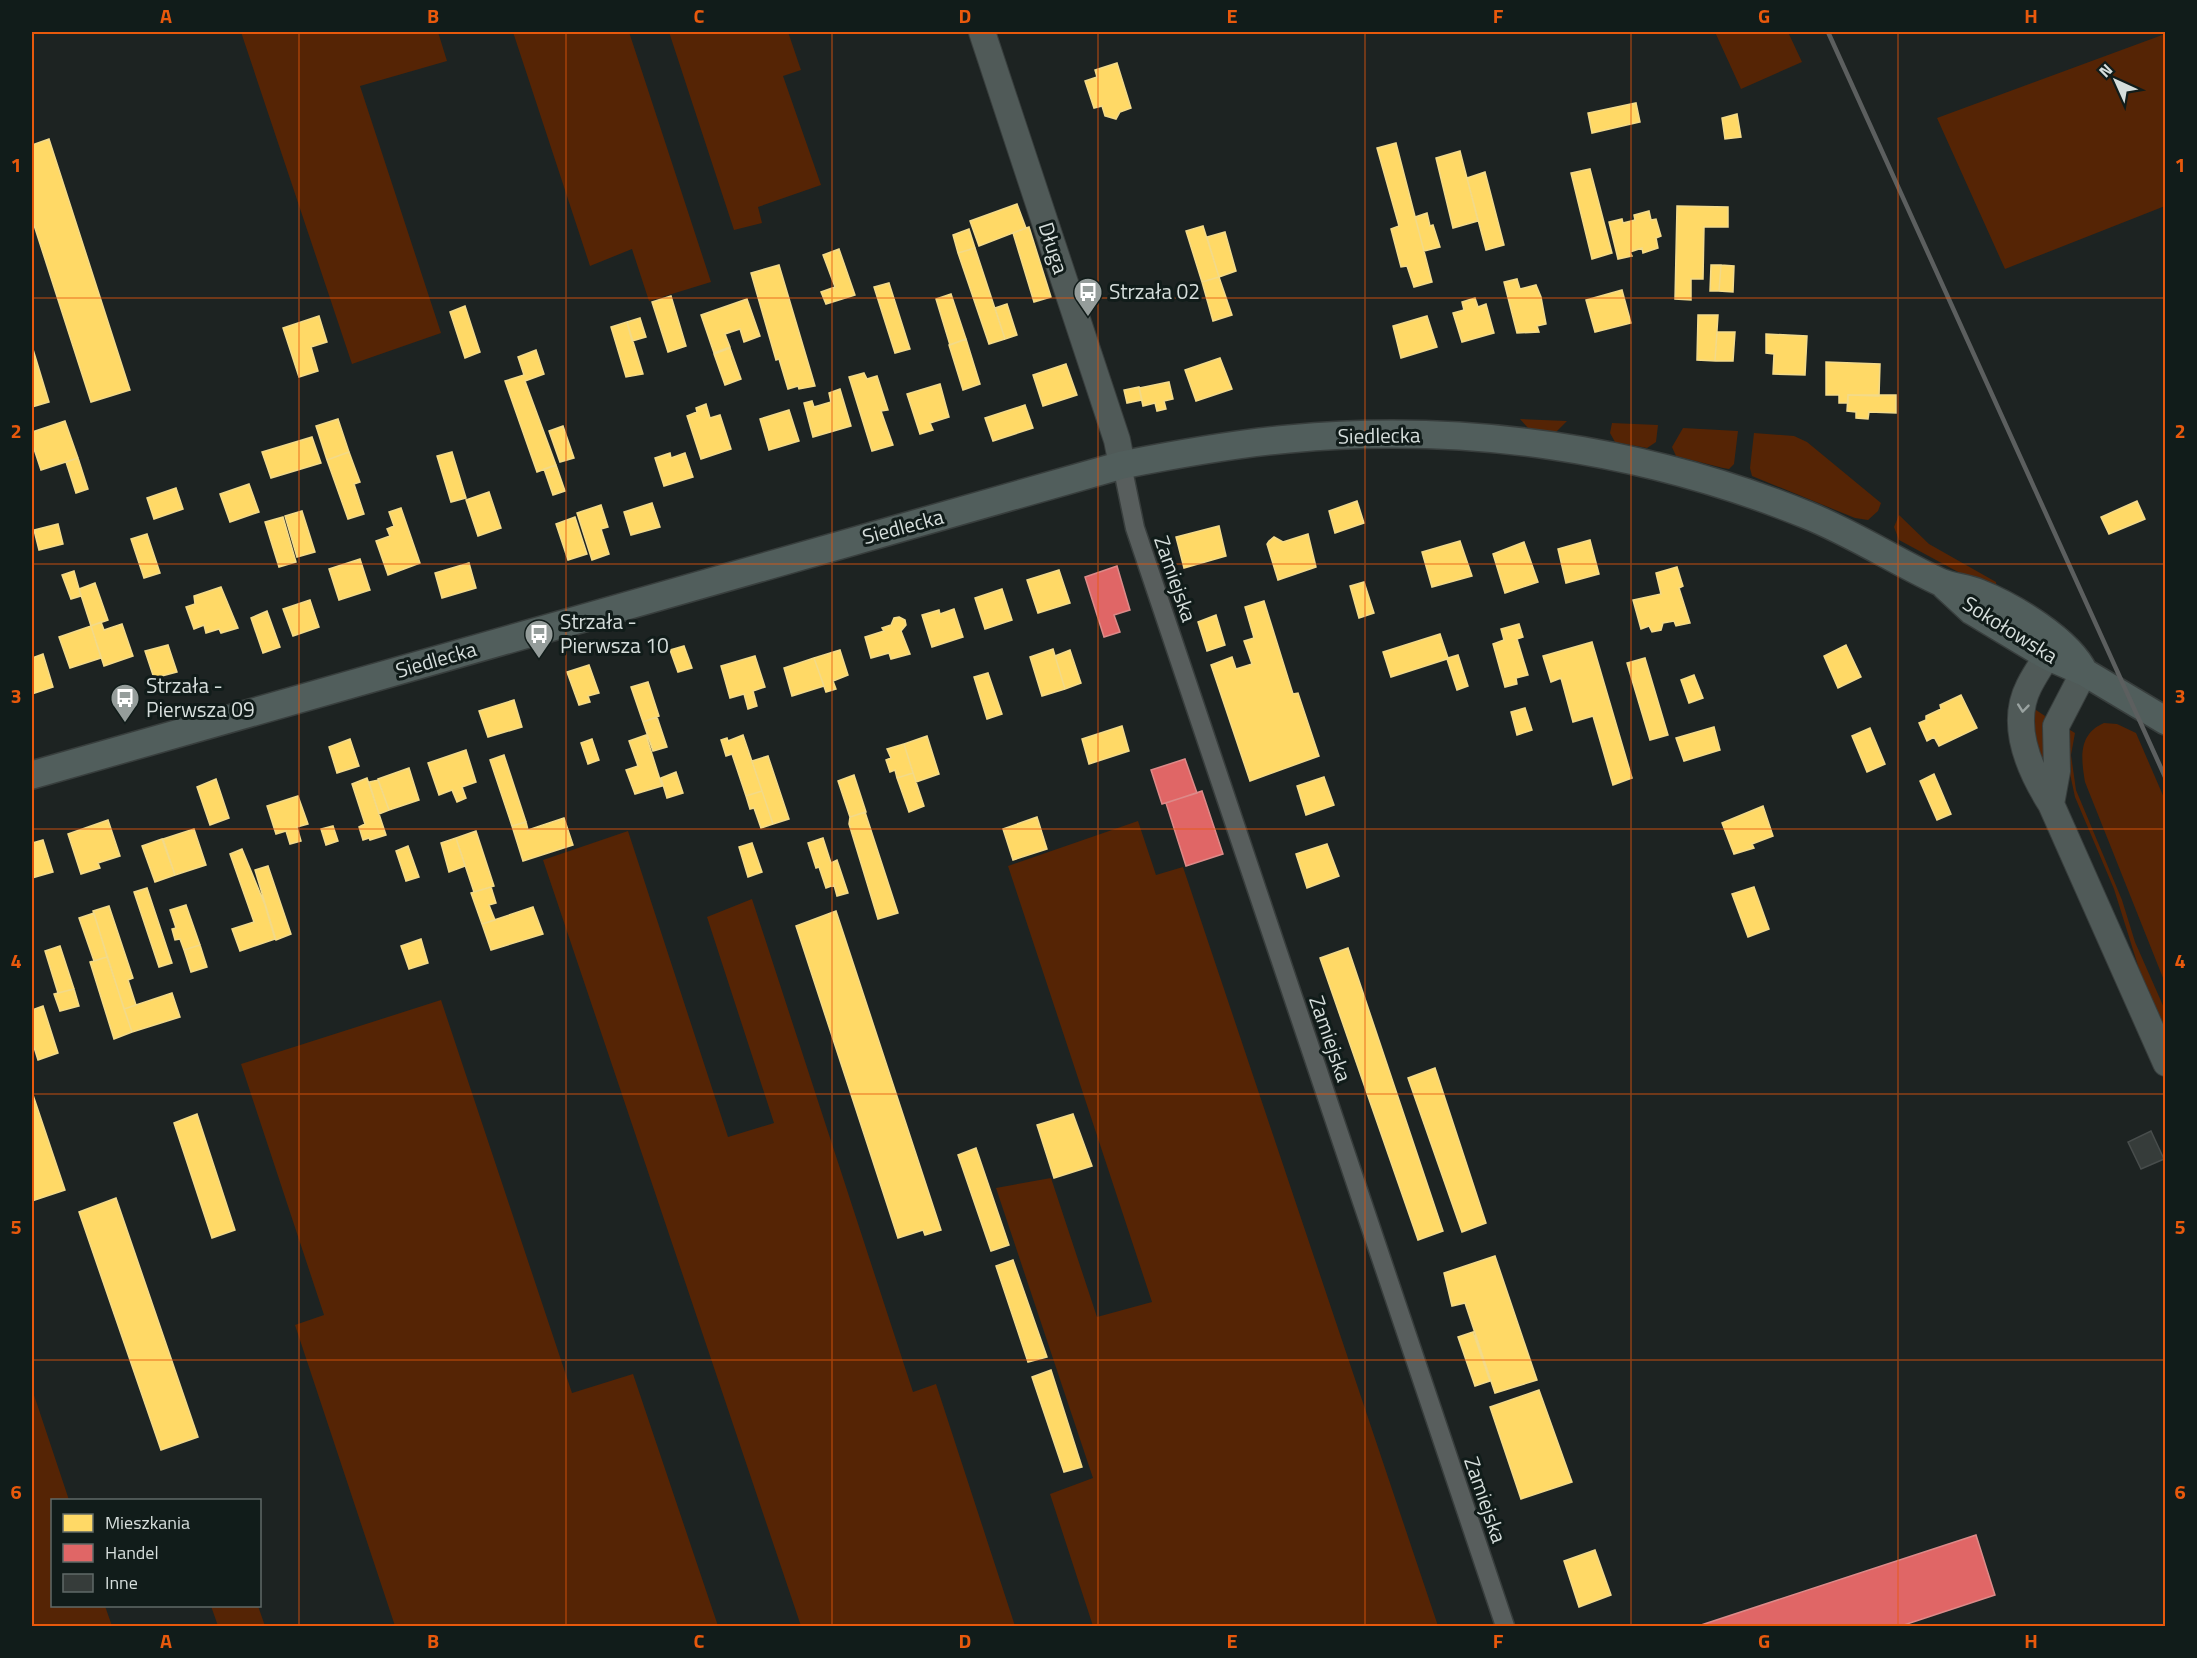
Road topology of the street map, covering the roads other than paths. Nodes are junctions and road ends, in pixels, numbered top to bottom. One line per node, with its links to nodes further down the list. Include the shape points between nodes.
1 (982, 32): 2 (main road, Długa)
2 (1122, 465): 3 (main road, Siedlecka, via 1290,439 1399,434 1484,438 1635,461 1709,480); 7 (main road, Siedlecka); 10 (street, Zamiejska, via 1138,539)
3 (1790, 508): 4 (main road, Sokołowska, via 1856,537 1941,582 1972,611)
4 (2053, 648): 5 (main road, Sokołowska); 8 (main road, one-way to 8, via 2028,687 2022,722 2029,763)
5 (2084, 672): 6 (main road, Sokołowska); 8 (main road, via 2056,726 2057,771)
6 (2166, 721)
7 (32, 775)
8 (2051, 804): 9 (main road)
9 (2166, 1063)
10 (1505, 1626)

